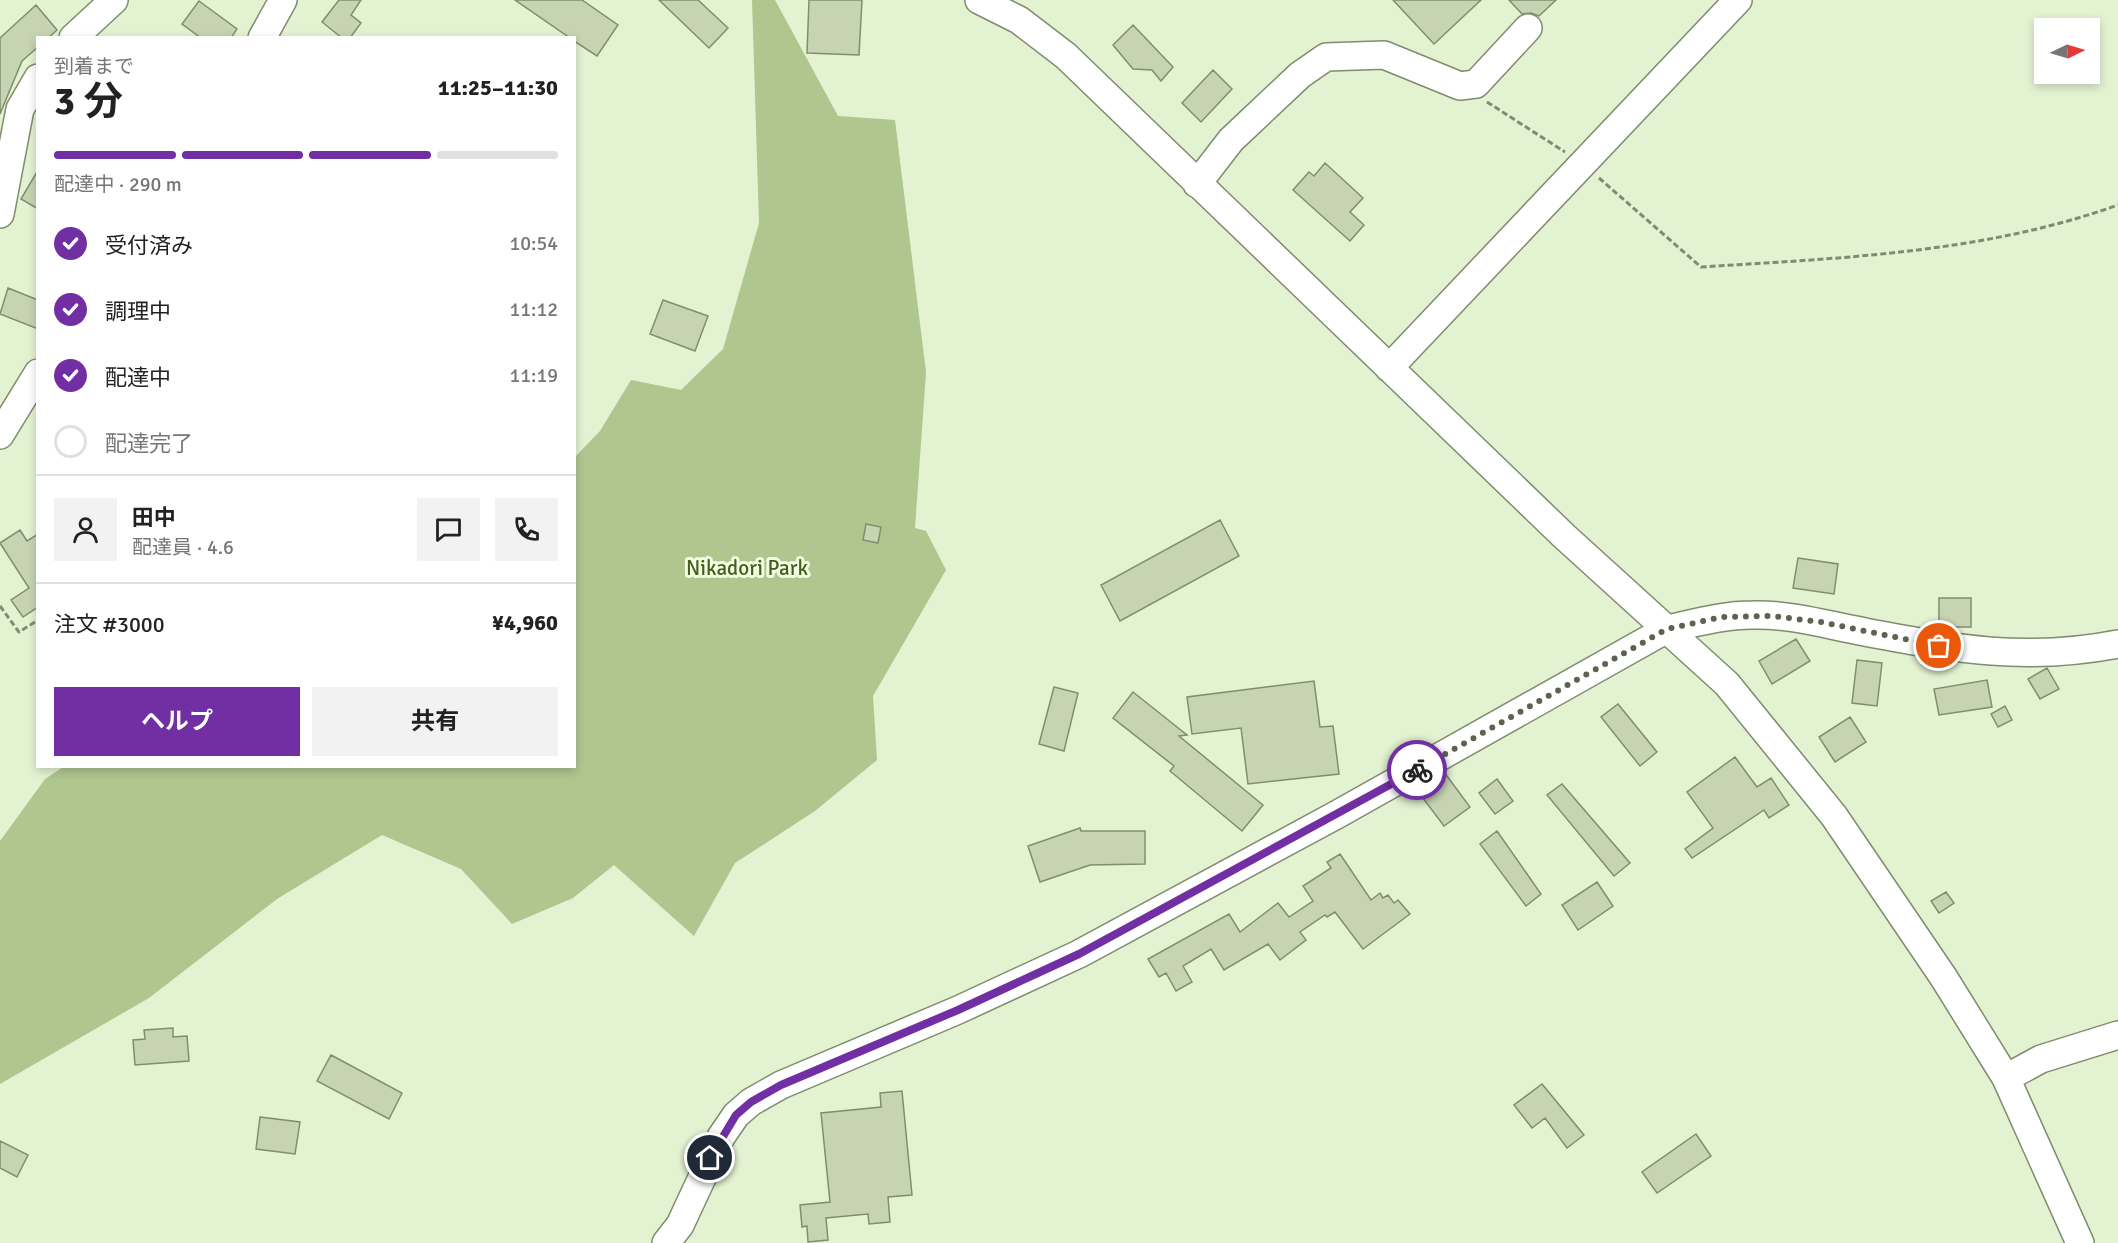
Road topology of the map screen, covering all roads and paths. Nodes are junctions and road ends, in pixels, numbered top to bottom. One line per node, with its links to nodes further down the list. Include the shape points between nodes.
1 (114, 0): 6 (street)
2 (283, 0): 7 (street)
3 (980, 0): 13 (street, via 1019,20 1066,56)
4 (1738, 0): 12 (street)
5 (1528, 28): 9 (street, via 1476,84)
6 (76, 36)
7 (263, 36)
8 (36, 82): 11 (street)
9 (1460, 86): 12 (path); 13 (street, via 1384,55 1326,57 1300,75 1231,140)
10 (36, 121): 11 (street)
11 (7, 132): 15 (street)
12 (1583, 164): 14 (path, via 1701,267 1881,256 2072,222); 16 (street)
13 (1197, 184): 16 (street)
14 (2118, 205)
15 (0, 214)
16 (1389, 368): 21 (street)
17 (36, 377): 18 (street)
18 (0, 435)
19 (0, 606): 20 (path, via 19,632)
20 (36, 622)
21 (1667, 629): 22 (street, via 1722,617 1753,615 1821,622 1939,646 1992,652 2044,655); 24 (street, via 1727,684 1834,816 1944,978); 25 (street, via 1079,954 781,1085 751,1102 721,1137 680,1225)
22 (2118, 644)
23 (2118, 1035): 24 (street, via 2042,1059)
24 (2006, 1078): 26 (street)
25 (666, 1243)
26 (2080, 1243)

